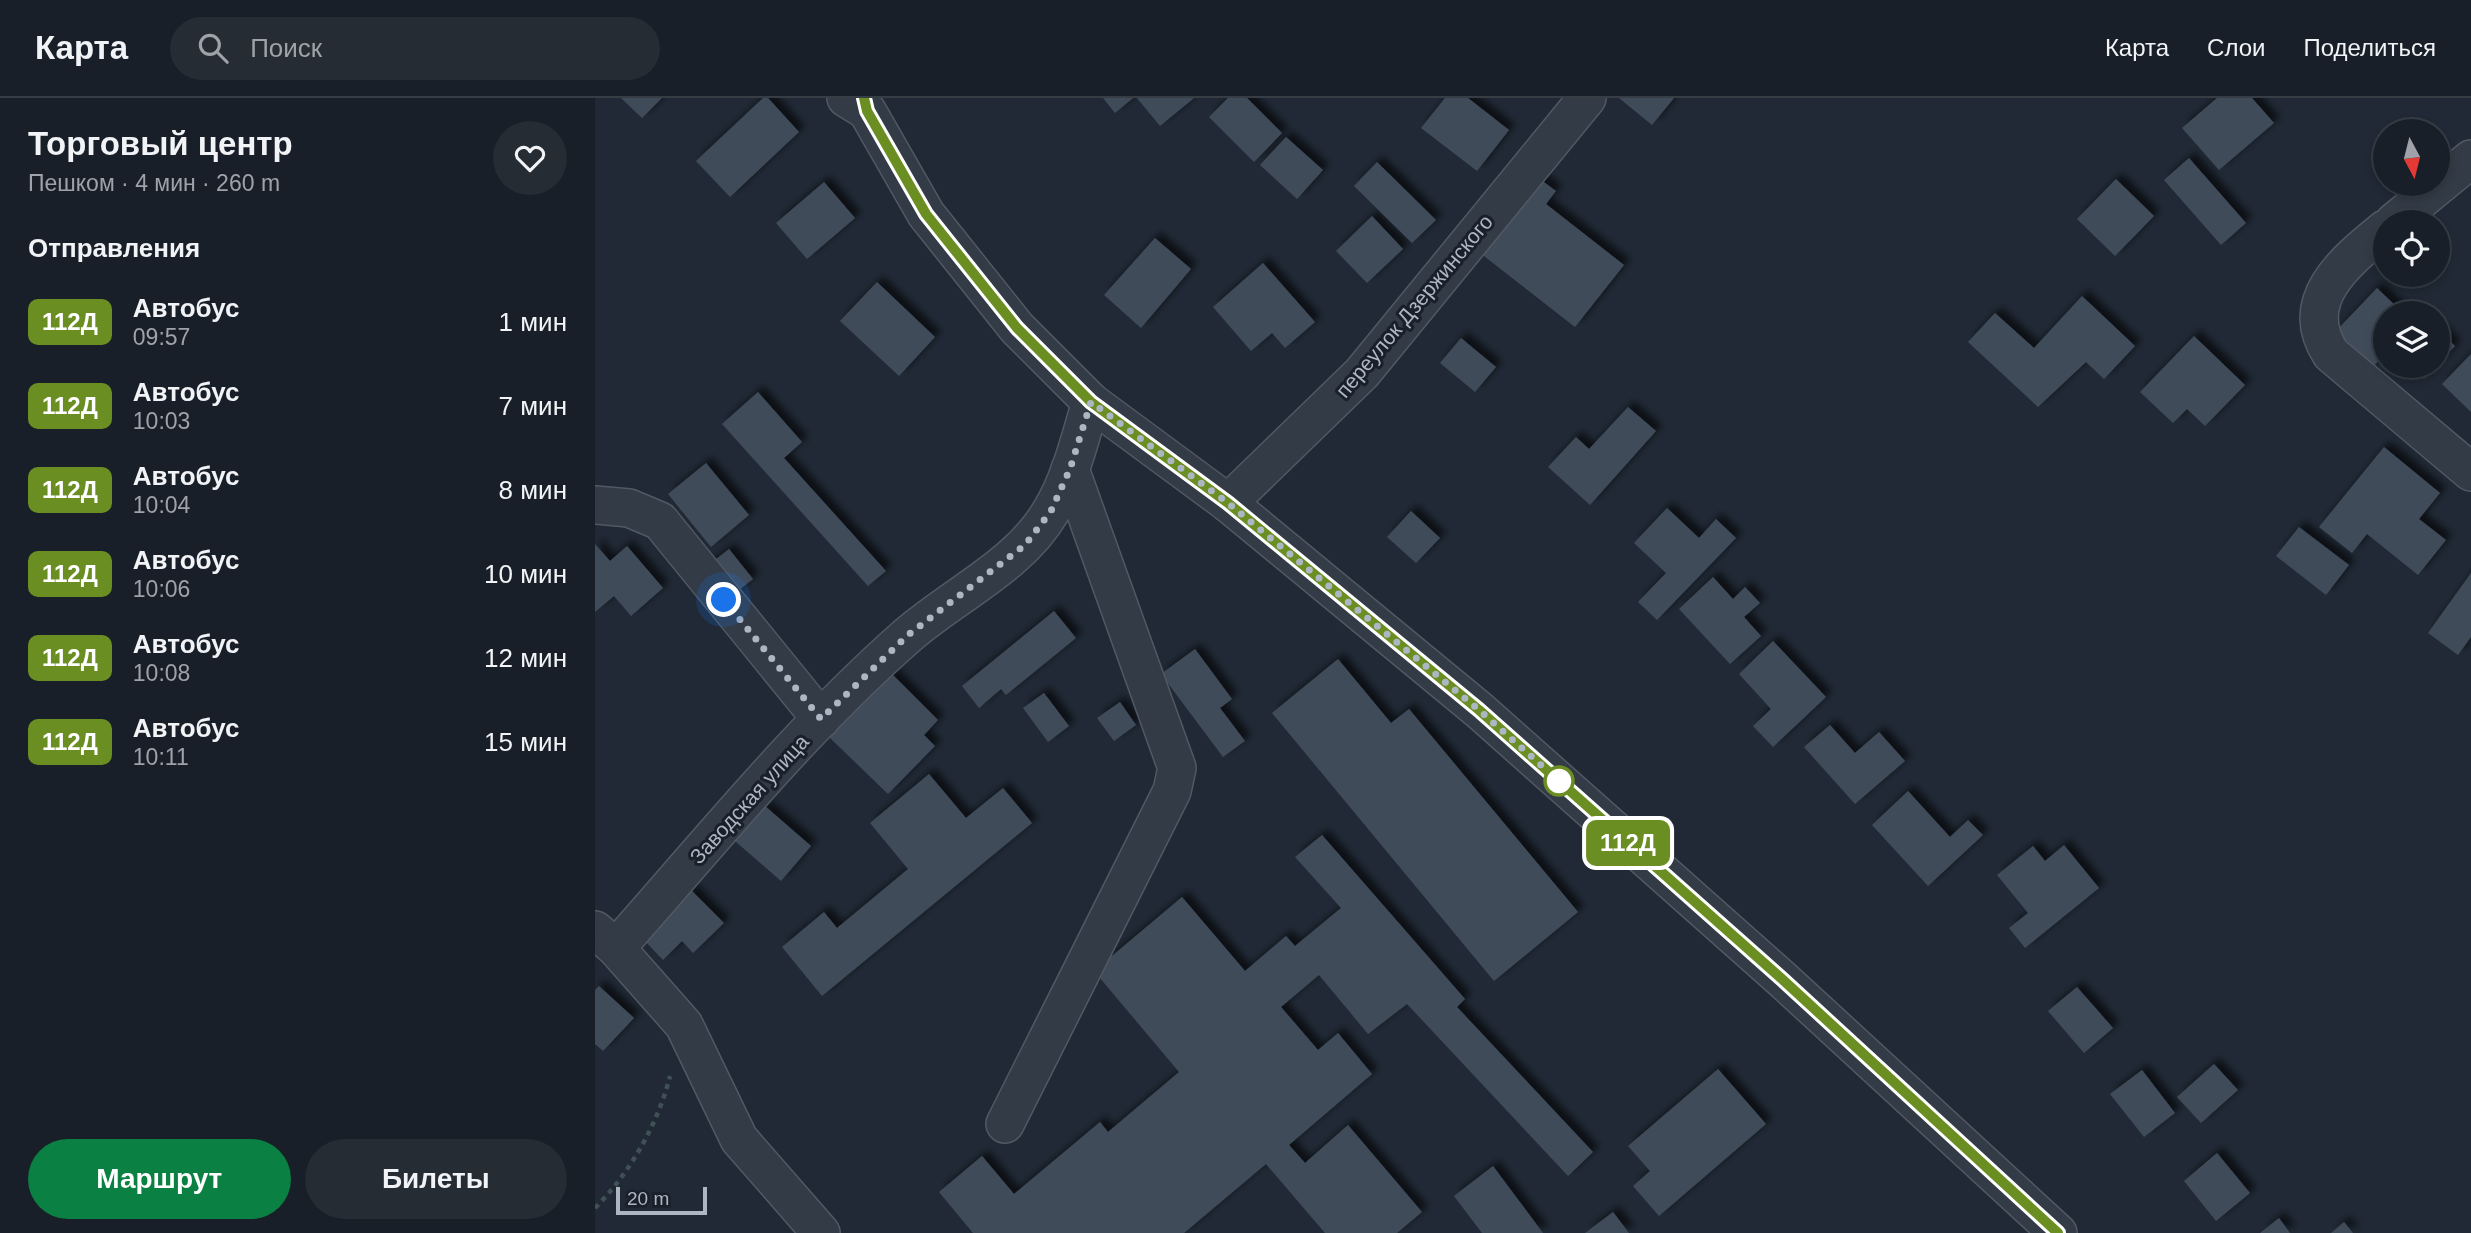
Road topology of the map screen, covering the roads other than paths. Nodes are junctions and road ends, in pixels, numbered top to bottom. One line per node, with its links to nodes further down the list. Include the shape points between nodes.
1 (1587, 98): 9 (street, переулок Дзержинского, via 1362,373)
2 (859, 102): 6 (street, via 926,214 1017,328)
3 (2471, 159): 4 (street)
4 (2409, 210)
5 (2373, 239): 8 (street, via 2327,287 2319,304 2322,339 2332,354)
6 (1091, 402): 7 (street, Заводская улица); 9 (street)
7 (1070, 469): 11 (street, Заводская улица, via 1051,511 1025,545 908,635); 13 (street, via 1177,768 1172,791)
8 (2471, 472)
9 (1228, 503): 15 (street, via 1479,710)
10 (595, 505): 11 (street, via 629,508 660,521)
11 (821, 719): 12 (street, Заводская улица)
12 (605, 939): 14 (street, Заводская улица, via 684,1025 739,1139)
13 (1005, 1124)
14 (821, 1233)
15 (2058, 1233)

